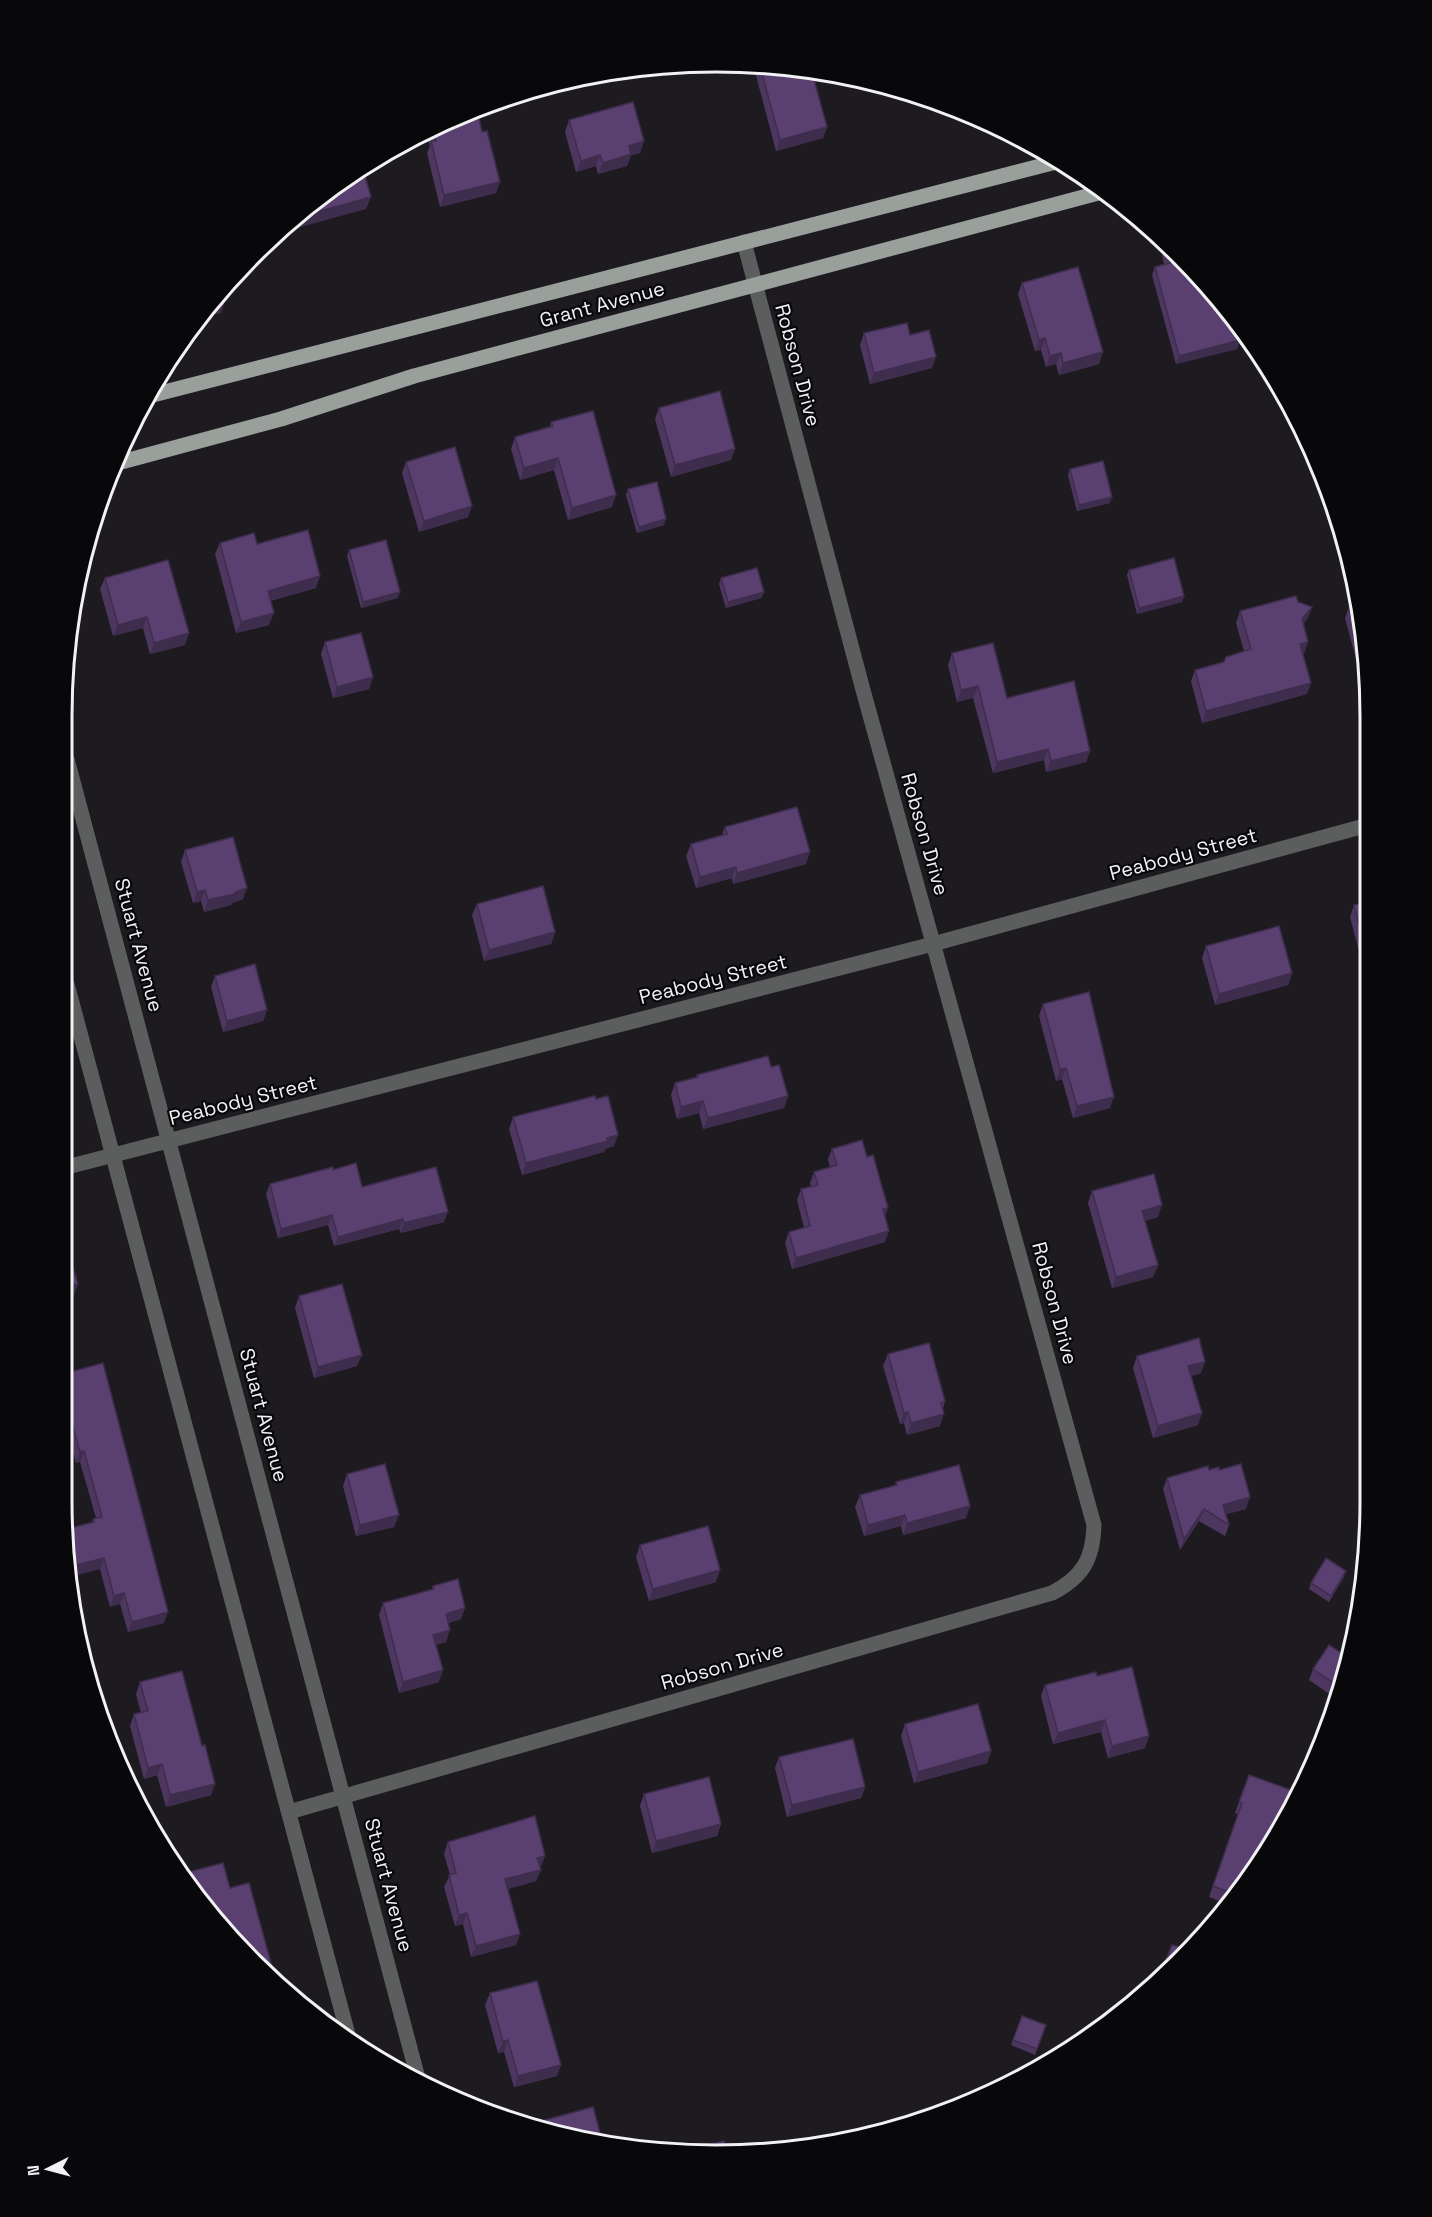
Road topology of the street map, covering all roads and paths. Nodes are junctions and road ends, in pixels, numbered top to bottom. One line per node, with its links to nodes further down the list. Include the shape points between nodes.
1 (1048, 164): 3 (main road, Grant Avenue)
2 (1093, 194): 4 (main road, Grant Avenue)
3 (744, 242): 4 (street, Robson Drive); 5 (main road, Grant Avenue)
4 (755, 286): 6 (main road, Grant Avenue, via 414,376 281,419); 9 (street, Robson Drive)
5 (158, 394)
6 (125, 461)
7 (72, 778): 11 (street, Stuart Avenue)
8 (1360, 827): 9 (street, Peabody Street)
9 (933, 944): 11 (street, Peabody Street); 14 (street, Robson Drive, via 1094,1525 1094,1547 1083,1570 1067,1586 1052,1593)
10 (72, 1003): 12 (street)
11 (169, 1141): 12 (street, Peabody Street); 14 (street, Stuart Avenue)
12 (113, 1155): 13 (street, Peabody Street); 15 (street)
13 (72, 1166)
14 (343, 1797): 15 (street, Robson Drive); 17 (street, Stuart Avenue)
15 (289, 1812): 16 (street)
16 (347, 2028)
17 (417, 2072)

